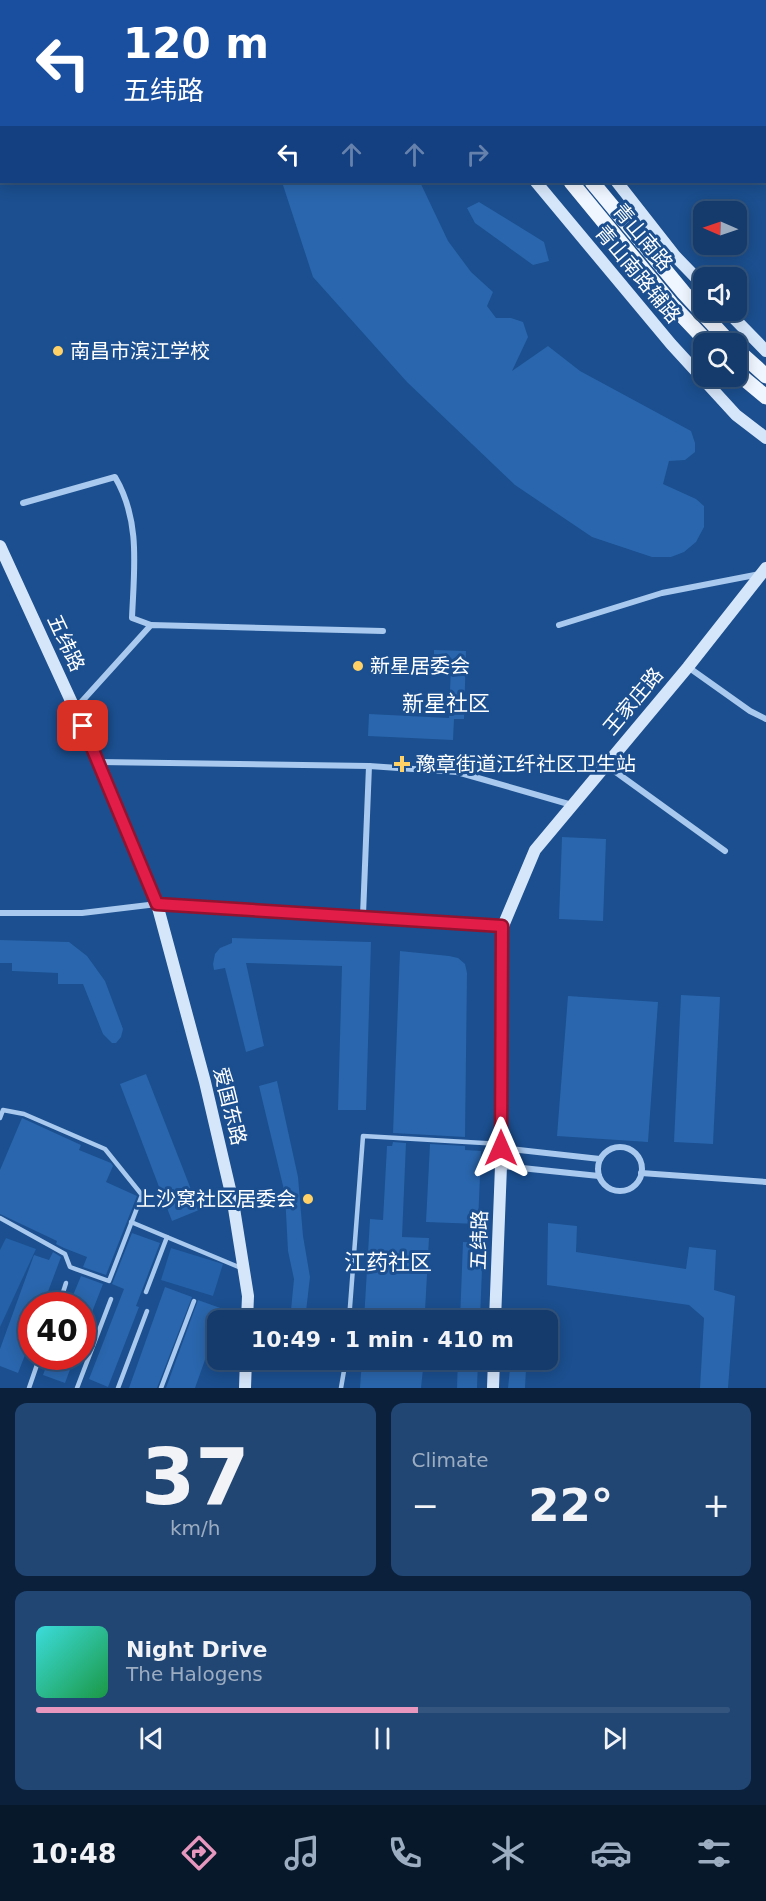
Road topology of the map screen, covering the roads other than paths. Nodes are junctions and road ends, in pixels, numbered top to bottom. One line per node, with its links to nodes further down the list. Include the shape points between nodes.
1 (537, 183): 14 (street, 青山南路辅路, via 671,344 736,415)
2 (572, 183): 7 (main road, 青山南路)
3 (593, 183): 8 (main road, 青山南路)
4 (618, 183): 5 (street, 青山南路辅路)
5 (693, 275)
6 (737, 321): 9 (street)
7 (699, 333)
8 (721, 333)
9 (766, 351)
10 (747, 359): 11 (main road)
11 (766, 376)
12 (747, 381): 13 (main road)
13 (766, 397)
14 (766, 438)
15 (23, 503): 18 (street, via 115,477 133,526 132,618)
16 (0, 546): 22 (street, 五纬路)
17 (763, 571): 19 (street, via 662,592); 21 (street, 王家庄路)
18 (151, 625): 20 (street); 22 (street)
19 (559, 625)
20 (383, 631)
21 (687, 667): 23 (street); 25 (street, 王家庄路)
22 (75, 709): 24 (street, 五纬路)
23 (766, 719)
24 (99, 762): 26 (street); 29 (street, 五纬路)
25 (605, 765): 27 (street, 王家庄路); 28 (street)
26 (369, 766): 27 (street, via 457,772); 31 (street)
27 (572, 805): 32 (street, 王家庄路, via 535,850)
28 (725, 851)
29 (157, 904): 30 (street, via 82,913); 31 (street); 43 (street, 爱国东路, via 234,1202)
30 (0, 913)
31 (363, 915): 32 (street)
32 (502, 926): 34 (street, 五纬路)
33 (0, 1118): 41 (lane, via 3,1110 24,1114 105,1149 142,1195)
34 (501, 1146): 35 (street); 36 (street, 五纬路); 50 (lane, via 363,1136)
35 (600, 1159): 37 (street, via 616,1147 630,1150 639,1160); 38 (street)
36 (501, 1166): 38 (street); 51 (street, 五纬路)
37 (641, 1173): 38 (street, via 633,1186 619,1191 605,1186); 39 (street)
38 (599, 1176)
39 (766, 1182)
40 (0, 1218): 41 (lane, via 65,1254 70,1268 109,1281)
41 (131, 1222): 42 (lane)
42 (167, 1237): 43 (lane); 46 (lane)
43 (244, 1269): 49 (street, 爱国东路)
44 (66, 1283): 45 (lane)
45 (63, 1292)
46 (146, 1292)
47 (111, 1299): 58 (lane)
48 (194, 1301): 60 (lane)
49 (247, 1310)
50 (350, 1310)
51 (495, 1310)
52 (147, 1311): 59 (lane)
53 (35, 1370): 57 (lane)
54 (246, 1370): 61 (street)
55 (344, 1370): 62 (lane)
56 (494, 1370): 63 (street)
57 (29, 1388)
58 (77, 1388)
59 (118, 1388)
60 (161, 1388)
61 (245, 1388)
62 (341, 1388)
63 (493, 1388)

